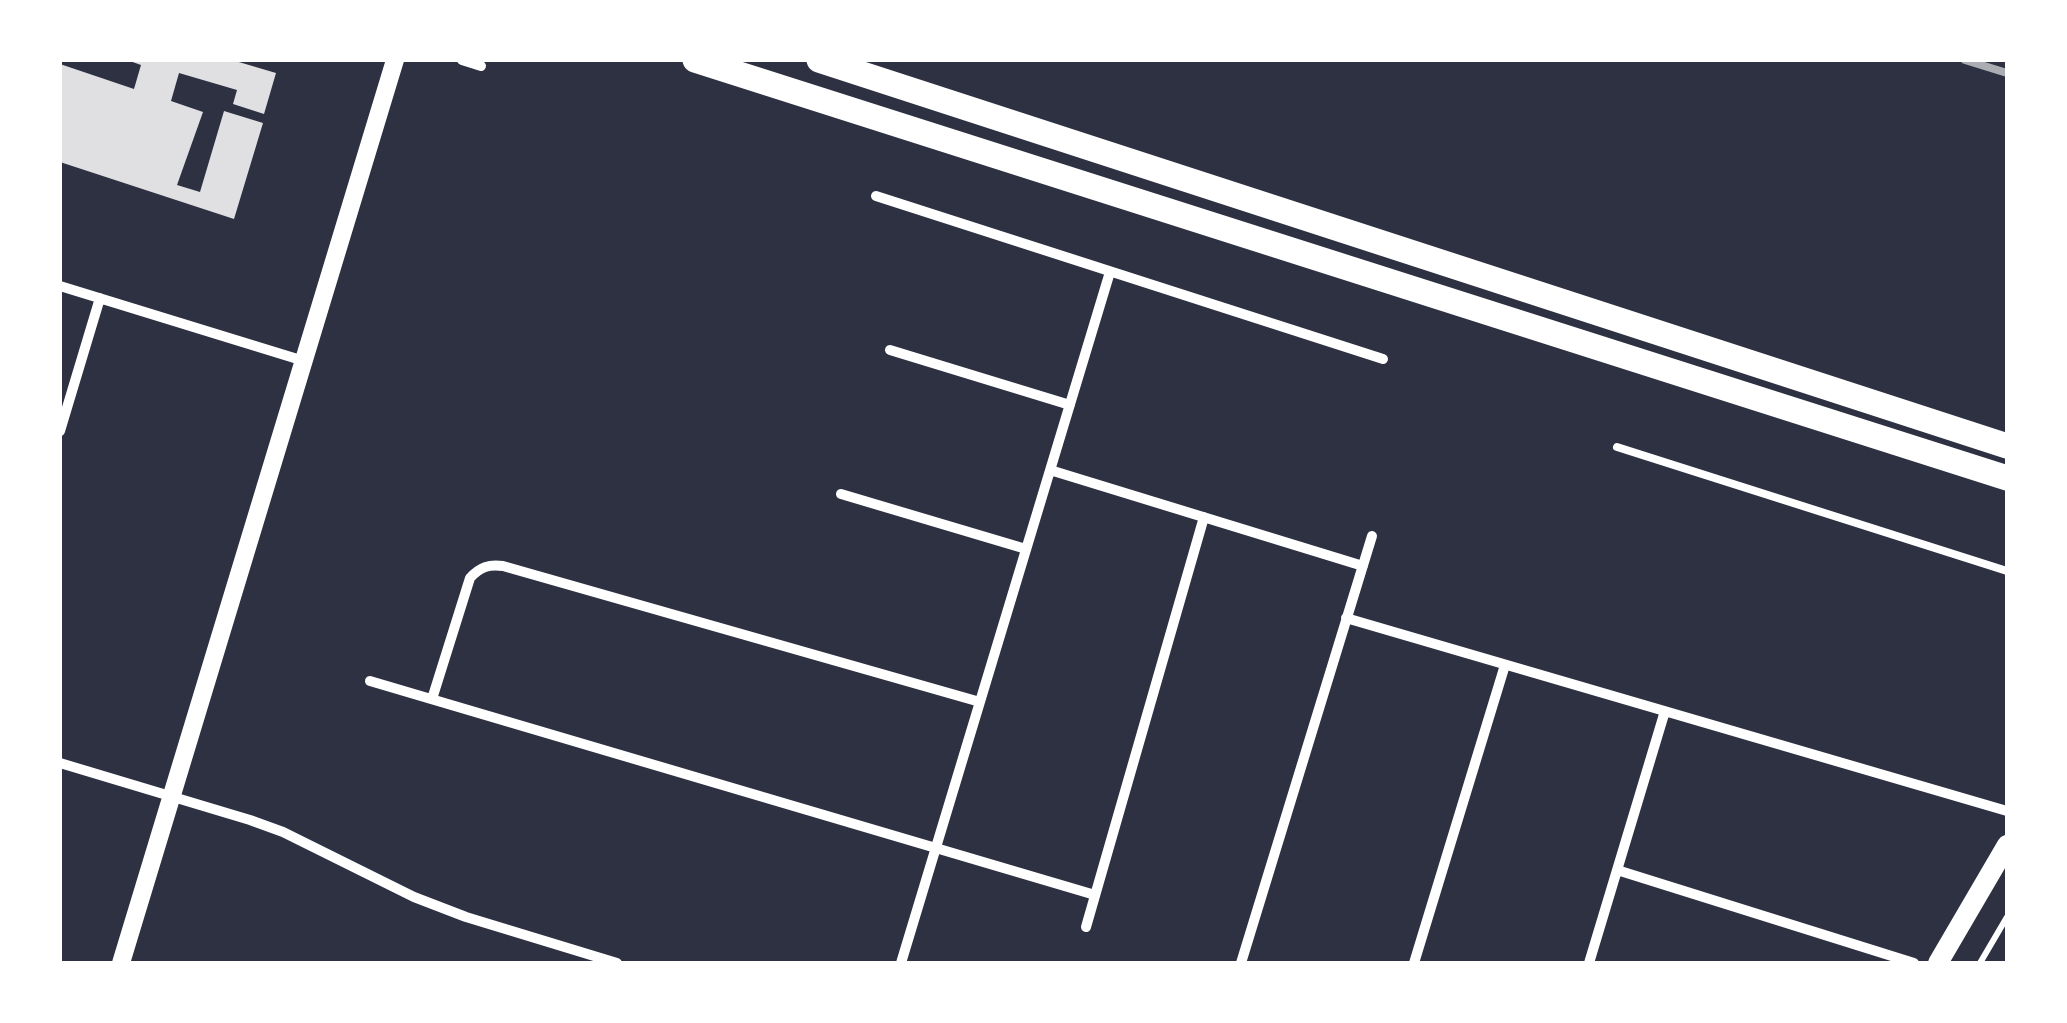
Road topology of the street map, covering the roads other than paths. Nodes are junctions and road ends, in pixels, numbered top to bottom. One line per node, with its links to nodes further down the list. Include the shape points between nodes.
1 (395, 60): 12 (street)
2 (462, 60): 5 (street)
3 (695, 60): 18 (main road)
4 (819, 60): 15 (main road)
5 (481, 66)
6 (876, 196): 7 (street)
7 (1110, 272): 11 (street); 13 (street)
8 (60, 286): 9 (street)
9 (100, 298): 12 (street); 14 (street)
10 (890, 350): 13 (street)
11 (1383, 359)
12 (304, 361): 32 (street)
13 (1070, 404): 17 (street)
14 (60, 431)
15 (2007, 446)
16 (1617, 447): 24 (lane)
17 (1050, 470): 20 (street); 22 (street)
18 (2007, 478)
19 (841, 494): 22 (street)
20 (1204, 517): 23 (street); 37 (street)
21 (1372, 536): 23 (street)
22 (1026, 548): 29 (street)
23 (1362, 566): 25 (street)
24 (2007, 571)
25 (1346, 618): 26 (street); 42 (street)
26 (1506, 665): 30 (street); 43 (street)
27 (370, 681): 28 (street)
28 (432, 699): 29 (street, via 470,578 492,564); 35 (street)
29 (980, 702): 35 (street)
30 (1665, 711): 33 (street); 36 (street)
31 (60, 762): 32 (street)
32 (172, 796): 39 (street); 40 (street, via 284,832 466,917)
33 (2007, 811)
34 (2007, 845): 46 (main road)
35 (936, 848): 37 (street); 41 (street)
36 (1617, 870): 44 (street); 45 (street)
37 (1095, 895): 38 (street)
38 (1086, 927)
39 (121, 963)
40 (617, 963)
41 (900, 963)
42 (1241, 963)
43 (1414, 963)
44 (1588, 963)
45 (1914, 963)
46 (1938, 963)

